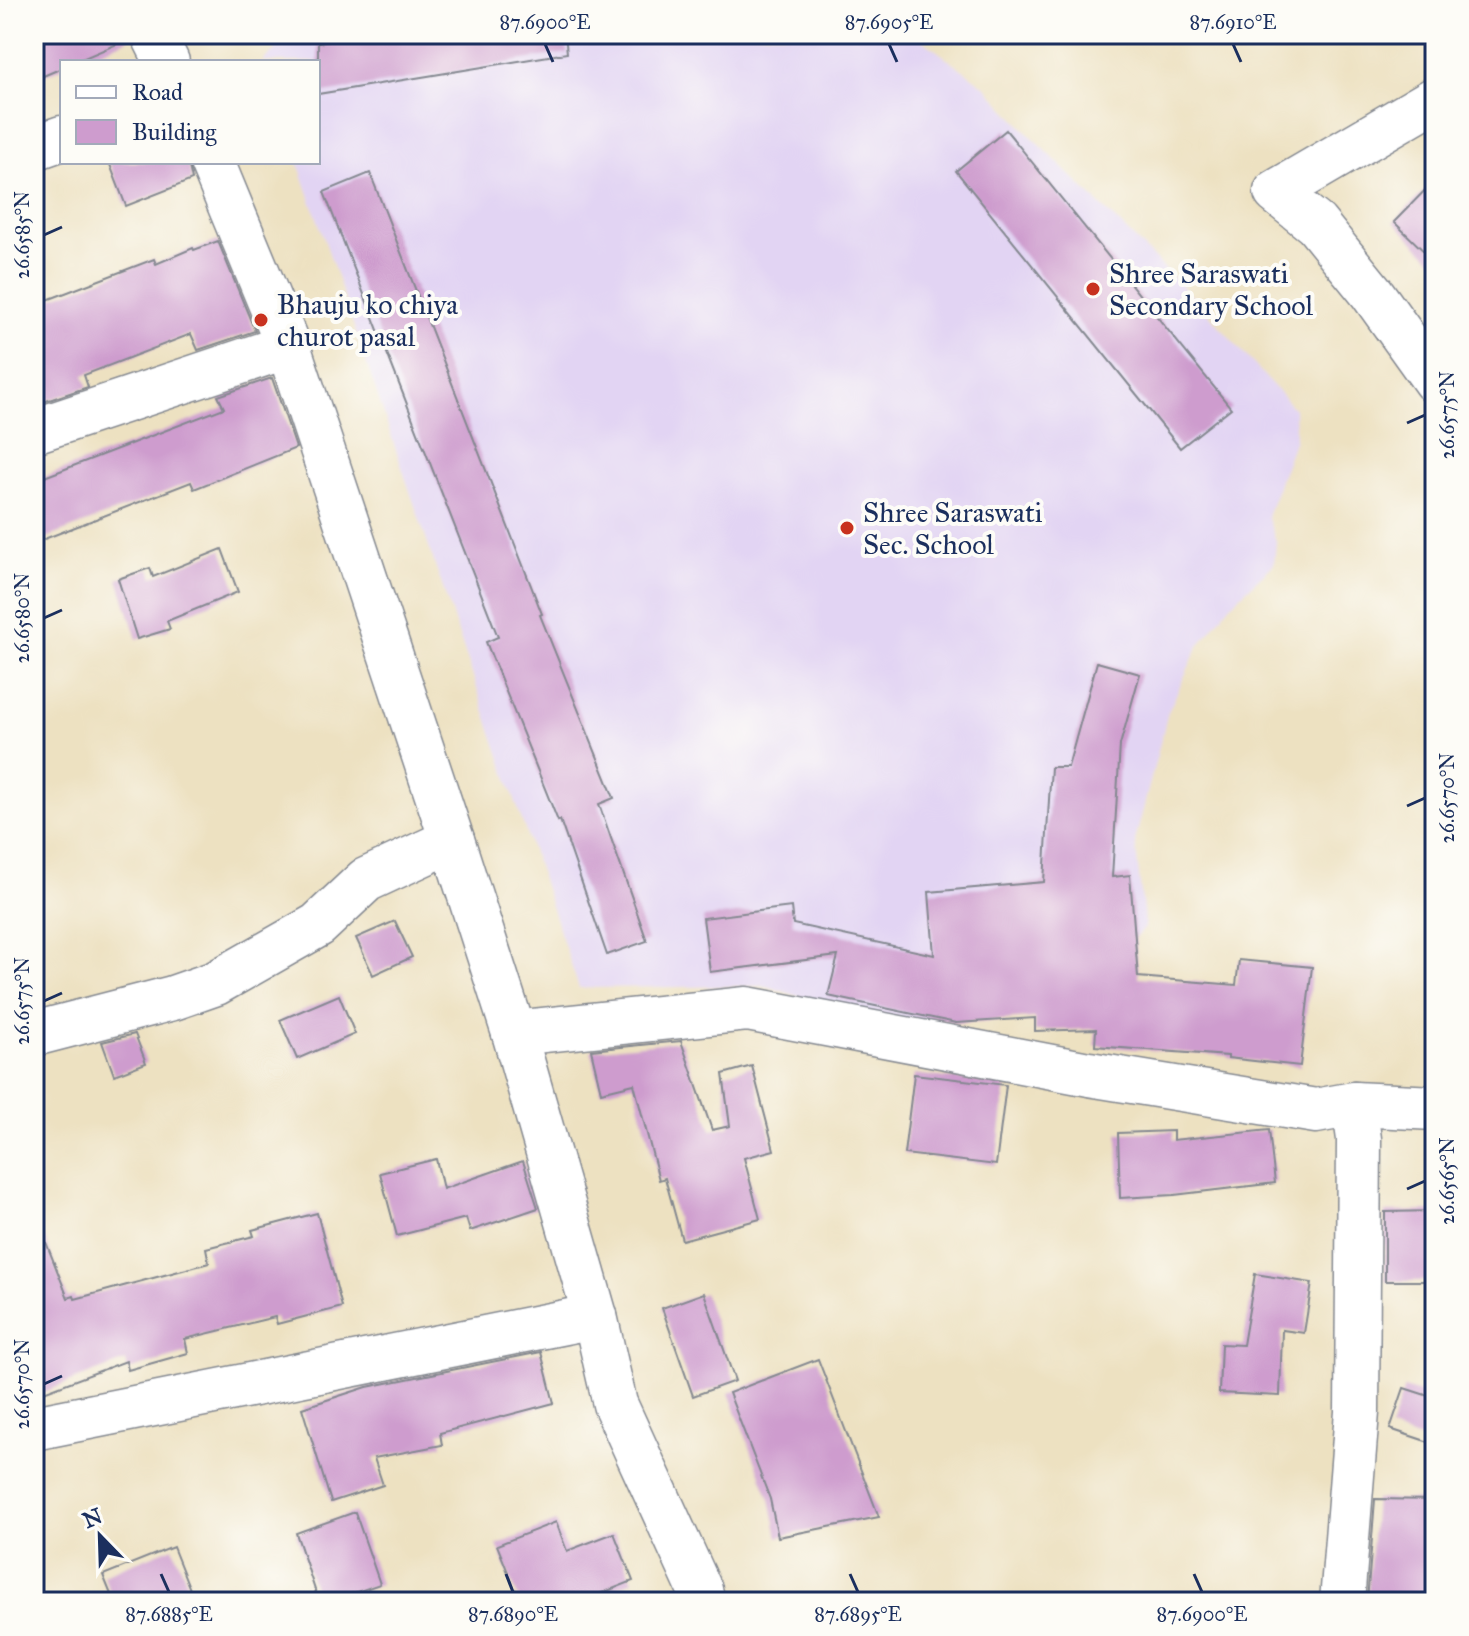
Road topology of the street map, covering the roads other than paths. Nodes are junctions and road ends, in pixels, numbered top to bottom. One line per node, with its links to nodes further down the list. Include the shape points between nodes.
1 (153, 34): 2 (street)
2 (166, 60)
3 (1435, 99): 8 (street, via 1276,192 1316,224)
4 (60, 139): 5 (street)
5 (34, 148)
6 (213, 164): 7 (street)
7 (288, 346): 9 (street); 10 (street)
8 (1435, 381)
9 (34, 431)
10 (452, 840): 11 (street); 12 (street, via 366,880 318,925 216,983)
11 (514, 1033): 13 (street, via 747,1009 1316,1111); 15 (street)
12 (34, 1034)
13 (1354, 1104): 14 (street); 18 (street, via 1359,1139 1357,1412)
14 (1435, 1108)
15 (595, 1316): 16 (street); 17 (street, via 615,1404)
16 (34, 1428)
17 (691, 1598)
18 (1342, 1602)

